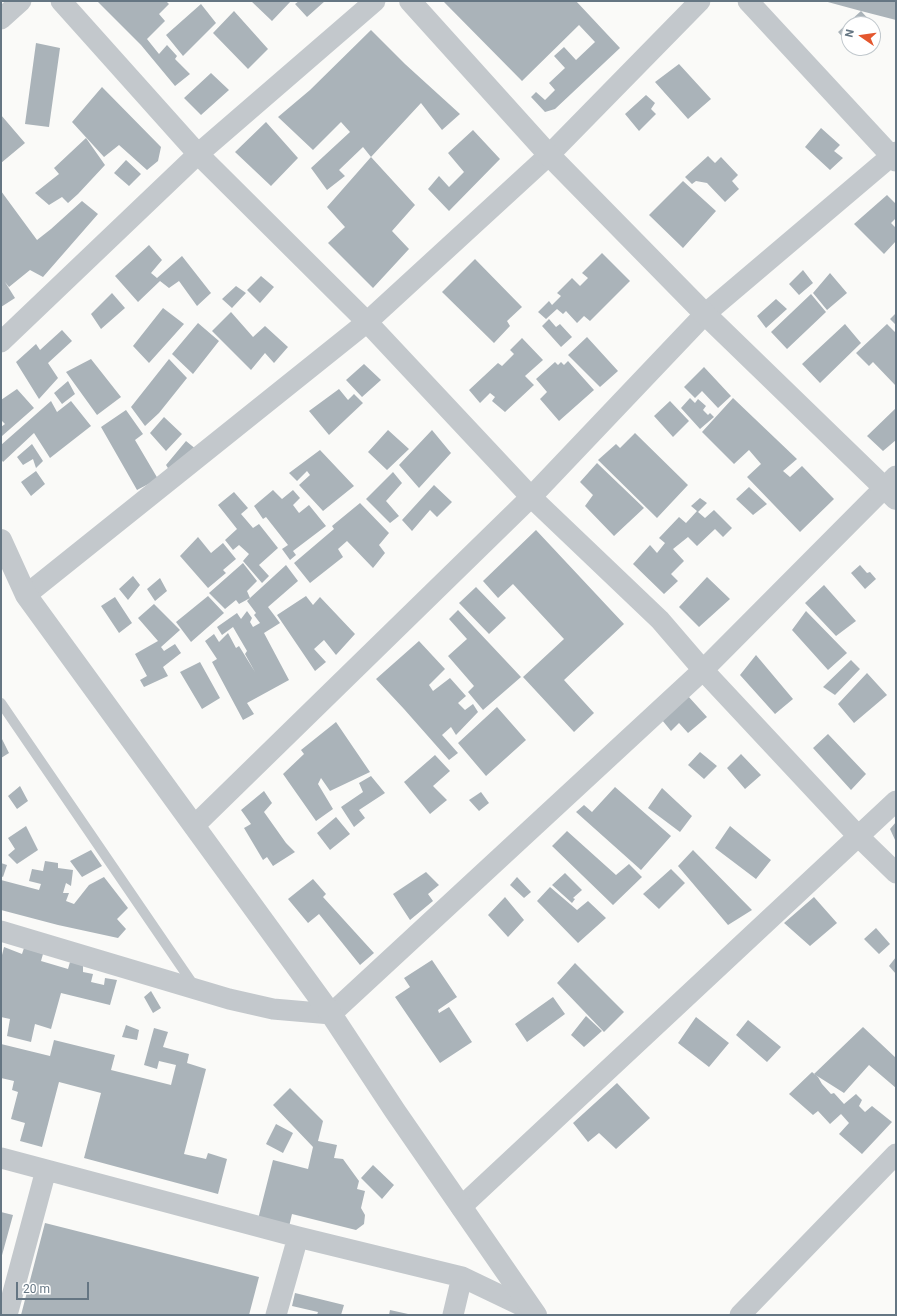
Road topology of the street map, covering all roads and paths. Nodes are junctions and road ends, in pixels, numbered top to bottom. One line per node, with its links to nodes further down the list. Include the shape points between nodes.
1 (21, 1): 7 (street)
2 (61, 1): 8 (street)
3 (375, 1): 8 (street)
4 (410, 1): 9 (street)
5 (700, 1): 9 (street)
6 (748, 1): 10 (street)
7 (1, 19)
8 (198, 154): 12 (street); 13 (street)
9 (549, 155): 11 (street); 12 (street)
10 (894, 156): 11 (street)
11 (705, 314): 14 (street); 15 (street)
12 (367, 322): 15 (street); 17 (street)
13 (1, 342)
14 (892, 488): 18 (street)
15 (531, 497): 18 (street, via 660,620); 21 (street)
16 (1, 540): 17 (street)
17 (26, 595): 21 (street)
18 (703, 670): 22 (street); 26 (street)
19 (1, 704): 25 (lane)
20 (896, 801): 22 (street)
21 (194, 826): 26 (street)
22 (859, 837): 23 (street); 30 (street)
23 (896, 874)
24 (1, 931): 25 (street)
25 (198, 990): 26 (street, via 273,1009)
26 (331, 1014): 30 (street)
27 (896, 1154): 34 (street)
28 (1, 1158): 29 (street)
29 (46, 1170): 31 (street); 35 (street)
30 (461, 1207): 33 (street)
31 (298, 1237): 32 (street); 36 (street)
32 (462, 1277): 33 (street); 37 (street)
33 (535, 1313)
34 (746, 1313)
35 (7, 1315)
36 (276, 1315)
37 (453, 1315)

